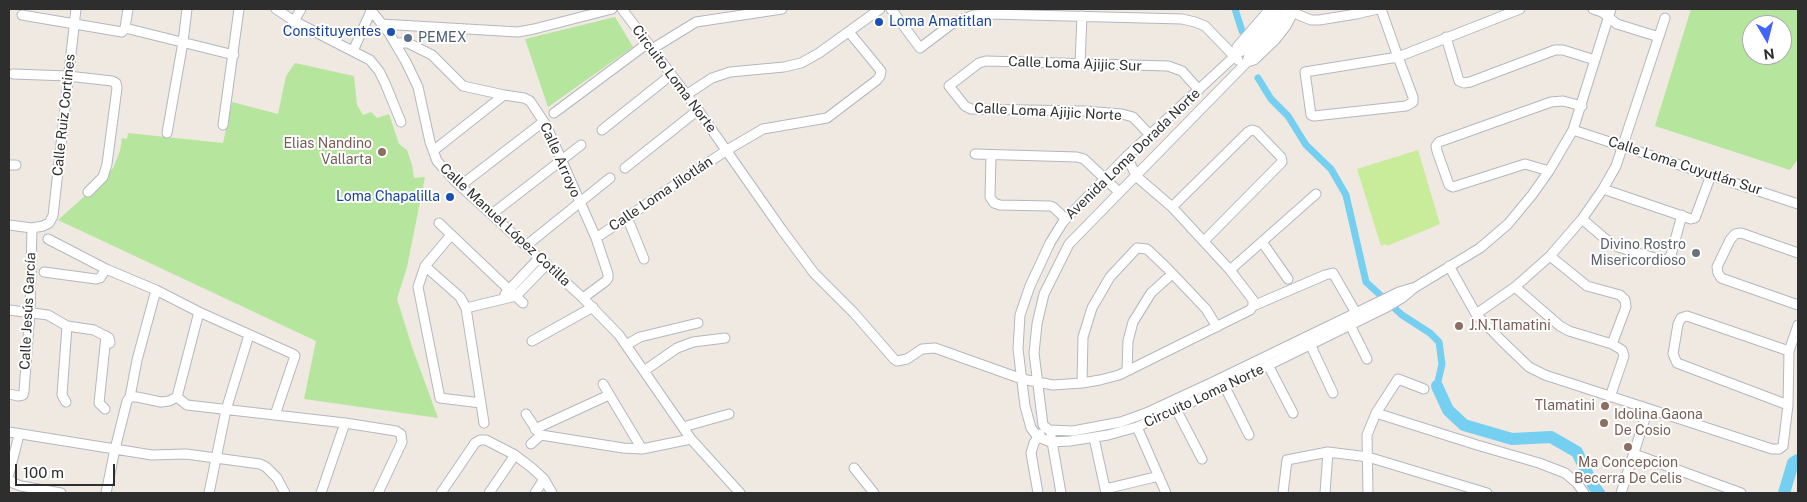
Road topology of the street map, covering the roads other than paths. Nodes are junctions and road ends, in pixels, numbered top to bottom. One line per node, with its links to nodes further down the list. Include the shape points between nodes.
1 (76, 9): 25 (street, Calle Ruiz Cortines)
2 (128, 9): 27 (street)
3 (187, 9): 31 (street)
4 (239, 9): 35 (street)
5 (276, 9): 24 (street)
6 (301, 9): 24 (street)
7 (612, 9): 26 (street, via 518,32)
8 (623, 9): 33 (street, Circuito Loma Norte)
9 (782, 9): 33 (street, via 696,22)
10 (880, 9): 28 (street)
11 (891, 9): 19 (street, via 920,48 953,23 974,16)
12 (1270, 9): 36 (street, Avenida Loma Dorada Norte, via 1237,47)
13 (1278, 9): 36 (street, Avenida Loma Dorada Norte, via 1269,23)
14 (1380, 9): 18 (street, via 1319,20 1311,20); 37 (street)
15 (1520, 9): 29 (street)
16 (1593, 9): 21 (street)
17 (370, 10): 26 (street, Calle Manuel López Cotilla); 34 (street)
18 (1292, 10): 40 (street, Avenida Loma Dorada Norte, via 1249,55)
19 (1060, 12): 22 (street)
20 (29, 13): 25 (street)
21 (1610, 13): 30 (street, via 1617,24); 38 (street, Circuito Loma Norte)
22 (1082, 16): 36 (street, via 1195,22 1205,26); 39 (street)
23 (1665, 18): 30 (street)
24 (294, 21): 34 (street)
25 (74, 23): 27 (street); 43 (street, Calle Ruiz Cortines)
26 (381, 24): 32 (street, Calle Manuel López Cotilla)
27 (123, 30): 31 (street)
28 (849, 32): 45 (street, via 801,63 730,72 712,78); 60 (street, Calle Loma Jilotlán, via 881,71 880,76 827,118 763,129)
29 (1446, 37): 37 (street); 38 (street, via 1459,81 1464,83 1555,50)
30 (1658, 37): 59 (street)
31 (183, 42): 35 (street); 56 (street)
32 (395, 44): 46 (street, Calle Arroyo, via 408,43 432,55 462,86); 61 (street, Calle Manuel López Cotilla, via 418,87)
33 (650, 46): 42 (street, Circuito Loma Norte); 50 (street)
34 (353, 51): 51 (street, via 370,60 379,71)
35 (234, 54): 53 (street)
36 (1236, 54): 40 (street); 44 (street, Avenida Loma Dorada Norte)
37 (1398, 57): 37 (street, via 1305,72 1311,115 1406,106 1413,102)
38 (1595, 60): 47 (street, Circuito Loma Norte)
39 (1080, 64): 44 (street, Calle Loma Ajijic Sur, via 1168,66 1182,72); 48 (street, Calle Loma Ajijic Sur, via 979,63 949,86)
40 (1245, 64): 69 (street, Avenida Loma Dorada Norte)
41 (13, 74): 43 (street)
42 (671, 75): 45 (street, Circuito Loma Norte); 54 (street)
43 (68, 76): 74 (street, via 112,81 117,88 107,164 103,177); 87 (street, Calle Ruiz Cortines, via 52,220)
44 (1199, 90): 57 (street, Avenida Loma Dorada Norte)
45 (686, 95): 49 (street, Circuito Loma Norte)
46 (504, 96): 52 (street, Calle Arroyo, via 530,101); 61 (street)
47 (1582, 106): 55 (street, Circuito Loma Norte); 67 (street, via 1563,101 1551,102 1439,142 1436,146 1449,185 1453,187 1525,164)
48 (967, 108): 57 (street, Calle Loma Ajijic Norte, via 1122,114 1133,117)
49 (698, 110): 60 (street, Circuito Loma Norte); 66 (street)
50 (554, 113)
51 (401, 122)
52 (544, 122): 65 (street, Calle Arroyo); 72 (street)
53 (223, 125)
54 (602, 130)
55 (1573, 130): 59 (street, Calle Loma Cuyutlán Sur); 67 (street, Circuito Loma Norte)
56 (167, 133)
57 (1151, 136): 64 (street, Avenida Loma Dorada Norte)
58 (581, 146): 65 (street)
59 (1624, 146): 68 (street, Calle Loma Cuyutlán Sur); 73 (street)
60 (727, 150): 82 (street, Calle Loma Jilotlán); 135 (street, Circuito Loma Norte, via 814,273 894,360 901,361 922,349 935,348)
61 (433, 151): 72 (street, Calle Manuel López Cotilla, via 437,161)
62 (975, 154): 63 (street)
63 (991, 155): 71 (street, via 1077,157 1084,159); 83 (street, via 990,197 994,203 1050,206)
64 (1127, 156): 69 (street); 71 (street, Avenida Loma Dorada Norte)
65 (562, 161): 77 (street, Calle Arroyo); 80 (street)
66 (625, 168)
67 (1549, 171): 99 (street, Circuito Loma Norte, via 1508,224 1480,248)
68 (1710, 175): 78 (street, Calle Loma Cuyutlán Sur); 81 (street, via 1695,218)
69 (1136, 176): 75 (street, Avenida Loma Dorada Norte); 79 (street)
70 (610, 178): 77 (street)
71 (1105, 179): 75 (street); 83 (street, Avenida Loma Dorada Norte)
72 (460, 186): 80 (street, Calle Manuel López Cotilla)
73 (1603, 189): 81 (street); 84 (street)
74 (88, 192)
75 (1119, 192): 136 (street, Avenida Loma Dorada Norte, via 1070,244 1044,294 1036,324 1034,354)
76 (1316, 194): 92 (street)
77 (579, 202): 90 (street, Calle Arroyo); 93 (street)
78 (1798, 203)
79 (1172, 207): 91 (street); 91 (street, via 1248,132 1256,131 1282,162)
80 (492, 214): 93 (street, Calle Manuel López Cotilla)
81 (1682, 215): 84 (street, via 1671,255 1662,260 1618,247)
82 (627, 217): 90 (street, Calle Loma Jilotlán); 96 (street)
83 (1066, 219): 135 (street, Avenida Loma Dorada Norte, via 1050,243 1020,314 1018,349)
84 (1582, 219): 95 (street)
85 (439, 223): 88 (street)
86 (9, 225): 87 (street)
87 (32, 228): 115 (street, Calle Jesús García)
88 (451, 235): 98 (street); 107 (street)
89 (48, 238): 100 (street)
90 (596, 238): 108 (street, Calle Arroyo, via 608,278)
91 (1204, 241): 101 (street)
92 (1262, 242): 101 (street); 104 (street)
93 (527, 245): 97 (street, Calle Manuel López Cotilla)
94 (1798, 253): 110 (street, via 1742,233 1735,234 1716,267 1721,278)
95 (1550, 256): 105 (street); 128 (street, via 1587,286 1620,295 1626,300)
96 (644, 259)
97 (543, 260): 107 (street); 108 (street, Calle Manuel López Cotilla)
98 (425, 266): 113 (street, via 460,297); 148 (street, via 418,287 439,396)
99 (1449, 266): 117 (street); 118 (street, Circuito Loma Norte)
100 (106, 269): 102 (street, via 96,279); 106 (street)
101 (1230, 270): 111 (street, via 1253,300)
102 (44, 272)
103 (1172, 274): 123 (street, via 1206,309); 134 (street, via 1151,293 1133,322 1128,341); 137 (street, via 1147,249 1137,248 1110,277 1092,308 1083,337)
104 (1288, 279)
105 (1515, 287): 117 (street); 128 (street, via 1560,326)
106 (156, 290): 116 (street); 144 (street)
107 (512, 293): 109 (street); 113 (street, via 500,300)
108 (583, 298): 112 (street, Calle Manuel López Cotilla)
109 (523, 303)
110 (1798, 305)
111 (1253, 306): 118 (street, via 1333,273); 123 (street)
112 (593, 307): 126 (street); 129 (street, Calle Manuel López Cotilla)
113 (466, 308): 148 (street)
114 (9, 310): 115 (street)
115 (30, 312): 122 (street, via 48,315); 142 (street, Calle Jesús García, via 23,395)
116 (199, 312): 124 (street); 145 (street)
117 (1476, 314): 146 (street, via 1529,367)
118 (1358, 317): 120 (street, Circuito Loma Norte); 139 (street, Circuito Loma Norte)
119 (698, 323): 129 (street, via 640,337)
120 (1350, 325): 127 (street, Circuito Loma Norte); 131 (street)
121 (1798, 325): 130 (street)
122 (67, 326): 147 (street, via 62,395); 150 (street, via 94,330 108,339 100,403)
123 (1217, 327): 134 (street)
124 (249, 335): 153 (street); 156 (street, via 295,356)
125 (725, 338): 133 (street, via 693,342 677,348)
126 (532, 341)
127 (1310, 344): 132 (street, Circuito Loma Norte); 141 (street)
128 (1612, 344): 146 (street, via 1624,352)
129 (626, 345): 133 (street, Calle Manuel López Cotilla)
130 (1789, 351): 149 (street); 149 (street, via 1687,316 1678,324 1673,354 1677,363)
131 (1367, 359)
132 (1268, 365): 139 (street, Circuito Loma Norte); 154 (street)
133 (644, 371): 161 (street, Calle Manuel López Cotilla)
134 (1127, 371): 137 (street)
135 (1022, 380): 136 (street); 168 (street, via 1028,419)
136 (1037, 382): 137 (street, via 1052,385); 163 (street, via 1041,413)
137 (1082, 383)
138 (603, 384): 143 (street)
139 (1219, 386): 151 (street, Circuito Loma Norte); 163 (street, Circuito Loma Norte, via 1121,422 1073,431); 167 (street)
140 (1424, 389): 155 (street, via 1398,379)
141 (1333, 393)
142 (9, 394)
143 (609, 395): 165 (street); 174 (street)
144 (130, 397): 145 (street, via 162,402); 173 (street)
145 (177, 397): 153 (street, via 187,405)
146 (1610, 397): 152 (street)
147 (66, 402)
148 (482, 403): 160 (street)
149 (1788, 405): 152 (street, via 1783,446 1779,449)
150 (105, 409)
151 (1176, 409): 162 (street, Circuito Loma Norte); 180 (street)
152 (1648, 409): 176 (street)
153 (226, 410): 156 (street); 178 (street)
154 (1293, 413)
155 (1376, 413): 179 (street, via 1367,435); 206 (street, via 1539,463 1565,473)
156 (274, 414): 159 (street)
157 (526, 414): 165 (street)
158 (729, 414): 161 (street)
159 (345, 423): 191 (street); 192 (street, via 401,434 402,442)
160 (484, 423)
161 (683, 427): 170 (street, Calle Manuel López Cotilla)
162 (1137, 427): 169 (street, Circuito Loma Norte); 183 (street)
163 (1048, 428): 168 (street); 171 (street)
164 (9, 432): 166 (street)
165 (538, 432): 172 (street); 174 (street)
166 (19, 434): 173 (street); 182 (street)
167 (1249, 435)
168 (1038, 437): 171 (street, Circuito Loma Norte); 199 (street, via 1031,453)
169 (1094, 438): 171 (street, Circuito Loma Norte); 186 (street)
170 (692, 439): 174 (street); 197 (street, Calle Manuel López Cotilla)
171 (1052, 442): 200 (street)
172 (532, 444)
173 (115, 449): 178 (street, via 152,455); 188 (street)
174 (642, 449)
175 (1328, 452): 179 (street); 202 (street, via 1287,460); 203 (street)
176 (1634, 454): 207 (street); 208 (street)
177 (515, 455): 185 (street); 193 (street, via 480,440); 194 (street)
178 (216, 457): 189 (street); 190 (street, via 266,467)
179 (1368, 457): 204 (street); 205 (street)
180 (1202, 459)
181 (854, 468): 198 (street)
182 (9, 474)
183 (1158, 476): 186 (street); 201 (street)
184 (9, 479): 187 (street, via 21,486)
185 (544, 479): 195 (street); 196 (street)
186 (1105, 491)
187 (61, 493)
188 (106, 493)
189 (209, 493)
190 (285, 493)
191 (321, 493)
192 (378, 493)
193 (441, 493)
194 (489, 493)
195 (535, 493)
196 (552, 493)
197 (740, 493)
198 (874, 493)
199 (1038, 493)
200 (1062, 493)
201 (1166, 493)
202 (1283, 493)
203 (1325, 493)
204 (1368, 493)
205 (1487, 493)
206 (1584, 493)
207 (1621, 493)
208 (1741, 493)

